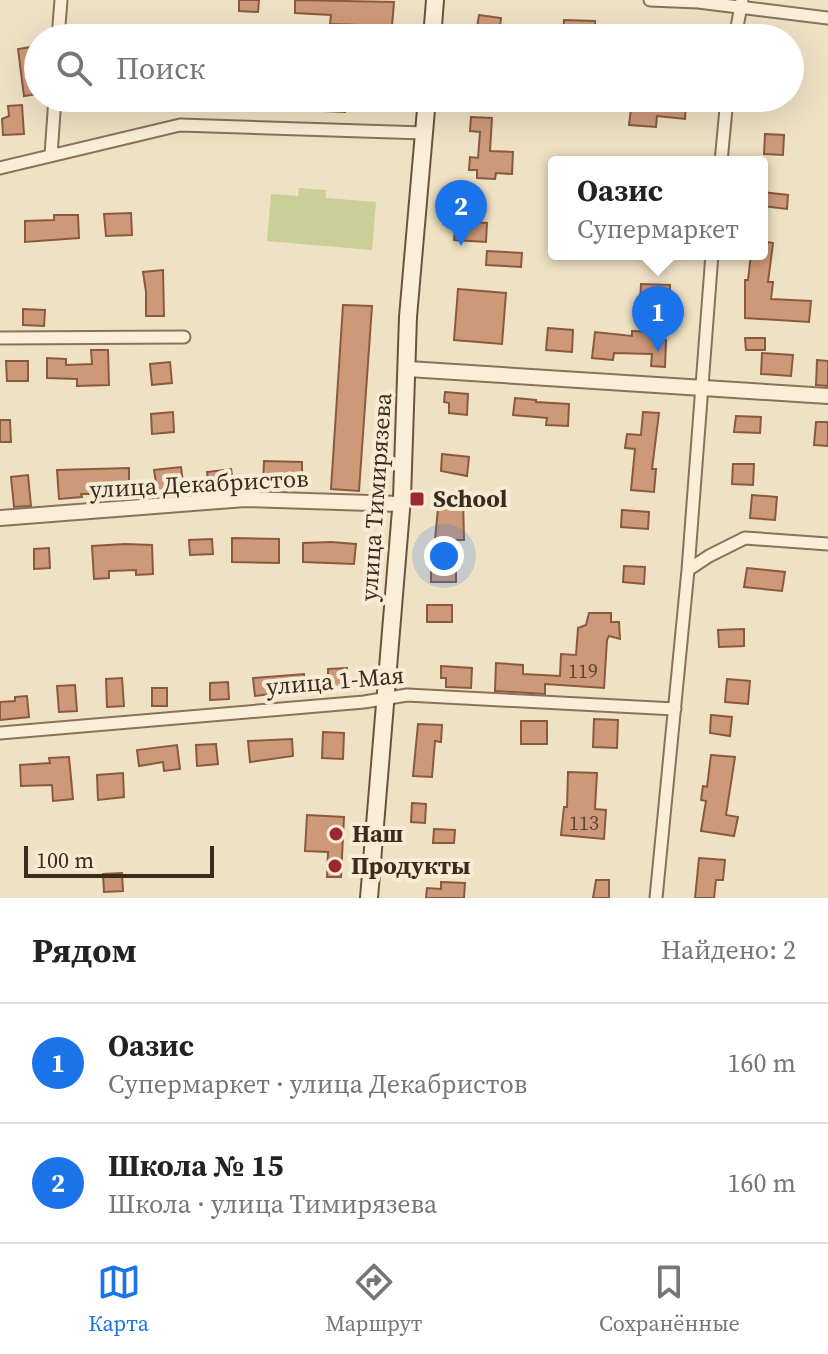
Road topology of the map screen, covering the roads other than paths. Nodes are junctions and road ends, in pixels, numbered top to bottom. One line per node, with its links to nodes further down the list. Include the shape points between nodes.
1 (61, 0): 6 (street)
2 (435, 0): 7 (main road)
3 (650, 0): 4 (street)
4 (741, 4): 5 (street); 8 (street)
5 (828, 18)
6 (59, 24)
7 (433, 24)
8 (737, 24)
9 (54, 112): 13 (street)
10 (426, 112): 12 (main road, улица Тимирязева)
11 (726, 112): 14 (street)
12 (424, 133): 13 (street, via 180,125); 19 (main road, улица Тимирязева)
13 (51, 155): 15 (street)
14 (722, 156)
15 (0, 168)
16 (711, 260): 20 (street)
17 (184, 337): 18 (street)
18 (0, 338)
19 (408, 369): 20 (street); 22 (main road, улица Тимирязева)
20 (700, 386): 21 (street); 25 (street)
21 (828, 396)
22 (401, 504): 23 (street, улица Декабристов, via 245,499); 26 (main road, улица Тимирязева)
23 (0, 518)
24 (828, 544): 25 (street, via 745,538)
25 (688, 570): 27 (street)
26 (385, 697): 27 (street, улица 1-Мая); 28 (street, улица 1-Мая); 29 (main road, улица Тимирязева)
27 (675, 709): 30 (street)
28 (0, 733)
29 (369, 898)
30 (656, 898)

